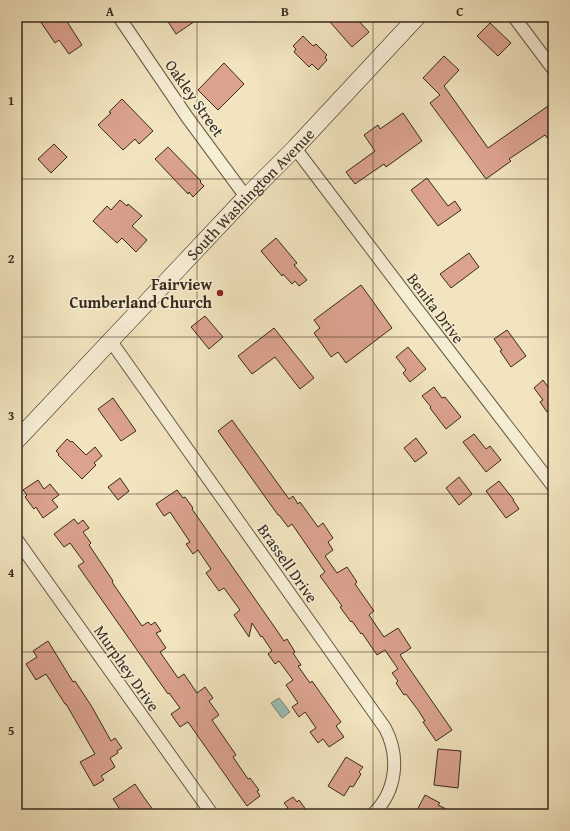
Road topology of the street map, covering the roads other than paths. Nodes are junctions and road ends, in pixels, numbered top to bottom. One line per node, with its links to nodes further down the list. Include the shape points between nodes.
1 (119, 17): 6 (street, Oakley Street, via 187,117)
2 (417, 17): 5 (street, South Washington Avenue)
3 (514, 17): 4 (street)
4 (553, 69)
5 (295, 148): 6 (street, South Washington Avenue); 9 (street, Benita Drive)
6 (246, 197): 7 (street, South Washington Avenue)
7 (110, 340): 8 (street, South Washington Avenue); 12 (street, Brassell Drive, via 390,737 394,761 391,785 387,796)
8 (17, 440)
9 (552, 483)
10 (17, 540): 11 (street, Murphey Drive)
11 (212, 814)
12 (373, 814)

